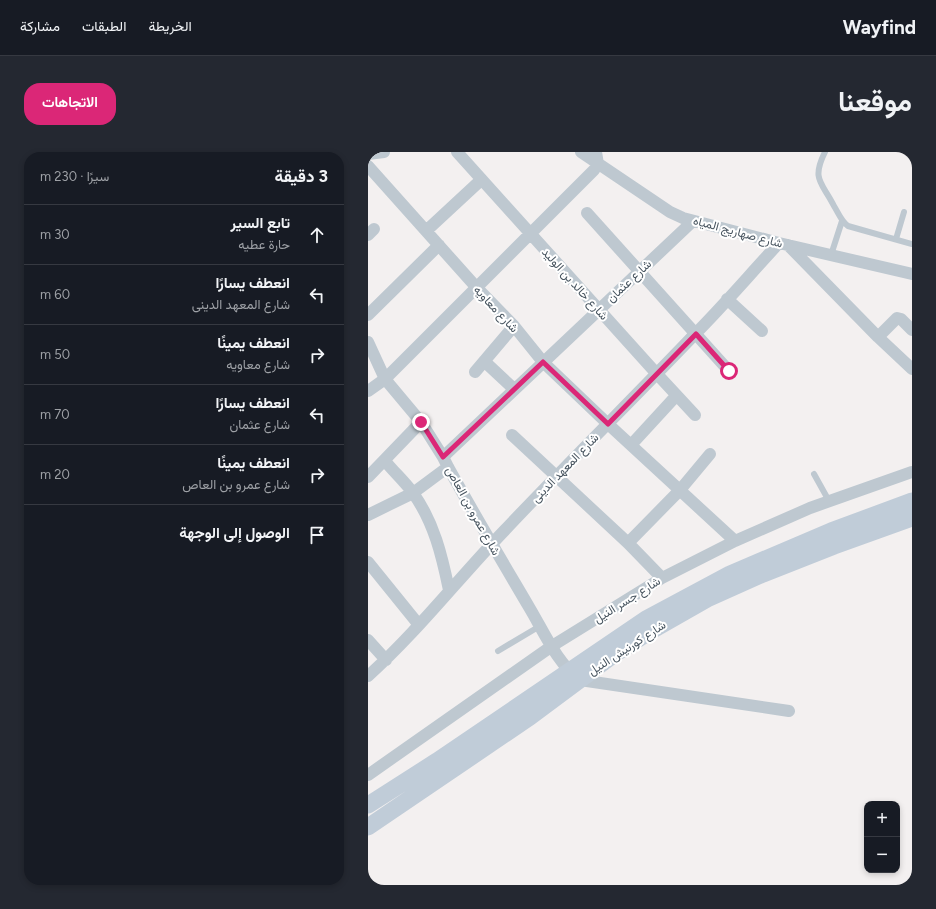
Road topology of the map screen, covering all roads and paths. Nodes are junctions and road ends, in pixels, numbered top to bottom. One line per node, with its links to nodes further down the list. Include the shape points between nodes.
1 (384, 152): 5 (street)
2 (457, 152): 8 (street, شارع خالد بن الوليد)
3 (581, 152): 6 (street, شارع صهاريج المياه)
4 (825, 152): 12 (lane, via 818,165 819,182)
5 (368, 154)
6 (597, 158): 11 (street, شارع صهاريج المياه, via 670,212); 14 (street, via 594,170)
7 (368, 166): 13 (street, شارع معاويه)
8 (481, 180): 13 (street); 14 (street, شارع خالد بن الوليد)
9 (904, 212): 15 (lane)
10 (587, 213): 20 (street)
11 (693, 221): 16 (street, شارع صهاريج المياه); 20 (street, شارع عثمان)
12 (842, 221): 15 (lane, via 848,226); 19 (lane)
13 (426, 231): 18 (street, شارع معاويه)
14 (530, 235): 22 (street); 24 (street, شارع خالد بن الوليد)
15 (896, 239): 17 (lane)
16 (784, 244): 19 (street, شارع صهاريج المياه); 23 (street, شارع المعهد الدينى); 30 (street)
17 (912, 244)
18 (439, 245): 22 (street, شارع معاويه); 25 (street)
19 (831, 255): 21 (street, شارع صهاريج المياه)
20 (640, 271): 24 (street, شارع عثمان); 29 (street)
21 (912, 274)
22 (477, 288): 26 (street, شارع معاويه); 38 (street)
23 (727, 299): 28 (street); 29 (street, شارع المعهد الدينى)
24 (599, 309): 33 (street, شارع عثمان); 37 (street, شارع خالد بن الوليد)
25 (368, 315)
26 (514, 326): 32 (street); 33 (street, شارع معاويه)
27 (912, 330): 30 (street, via 897,318)
28 (762, 331)
29 (696, 334): 35 (street); 37 (street, شارع المعهد الدينى)
30 (878, 337): 34 (street)
31 (368, 342): 38 (street, شارع عمرو بن العاص)
32 (484, 361): 36 (street); 39 (street)
33 (543, 362): 39 (street, شارع عثمان); 44 (street, شارع معاويه)
34 (912, 369)
35 (729, 371)
36 (475, 372)
37 (656, 374): 41 (street, شارع خالد بن الوليد); 44 (street, شارع المعهد الدينى)
38 (385, 379): 40 (street); 43 (street, شارع عمرو بن العاص)
39 (514, 389): 49 (street, شارع عثمان)
40 (368, 391)
41 (676, 396): 42 (street, شارع خالد بن الوليد); 46 (street)
42 (694, 415)
43 (421, 422): 48 (street); 49 (street, شارع عمرو بن العاص)
44 (608, 424): 46 (street, شارع معاويه); 52 (street, شارع المعهد الدينى)
45 (512, 435): 52 (street)
46 (631, 445): 54 (street, شارع معاويه)
47 (710, 454): 54 (street)
48 (385, 461): 53 (street); 55 (street)
49 (446, 462): 55 (street, شارع عثمان); 62 (street, شارع عمرو بن العاص)
50 (912, 472): 56 (street, شارع جسر النيل)
51 (814, 474): 56 (lane)
52 (556, 476): 61 (street); 62 (street, شارع المعهد الدينى)
53 (368, 477)
54 (680, 490): 60 (street, شارع معاويه); 61 (street)
55 (413, 493): 58 (street, شارع عثمان); 65 (street, via 436,538)
56 (829, 501): 60 (street, شارع جسر النيل)
57 (912, 501): 73 (main road, شارع كورنيش النيل, via 831,531 730,574 646,619)
58 (368, 515)
59 (912, 518): 73 (main road, شارع كورنيش النيل, via 796,561 707,599)
60 (735, 541): 64 (street, شارع جسر النيل)
61 (628, 543): 64 (street)
62 (491, 544): 65 (street, شارع المعهد الدينى); 67 (street, شارع عمرو بن العاص)
63 (368, 562): 66 (street)
64 (662, 578): 69 (street, شارع جسر النيل)
65 (449, 590): 66 (street, شارع المعهد الدينى)
66 (419, 625): 71 (street, شارع المعهد الدينى)
67 (540, 626): 69 (street, شارع عمرو بن العاص); 70 (lane)
68 (368, 640): 71 (street)
69 (552, 646): 73 (street, شارع عمرو بن العاص); 75 (street, شارع جسر النيل)
70 (498, 651)
71 (386, 660): 72 (street, شارع المعهد الدينى)
72 (368, 676)
73 (574, 676): 74 (street); 76 (main road, شارع كورنيش النيل); 77 (main road, شارع كورنيش النيل, via 530,717)
74 (789, 711)
75 (368, 775)
76 (368, 805)
77 (368, 827)

